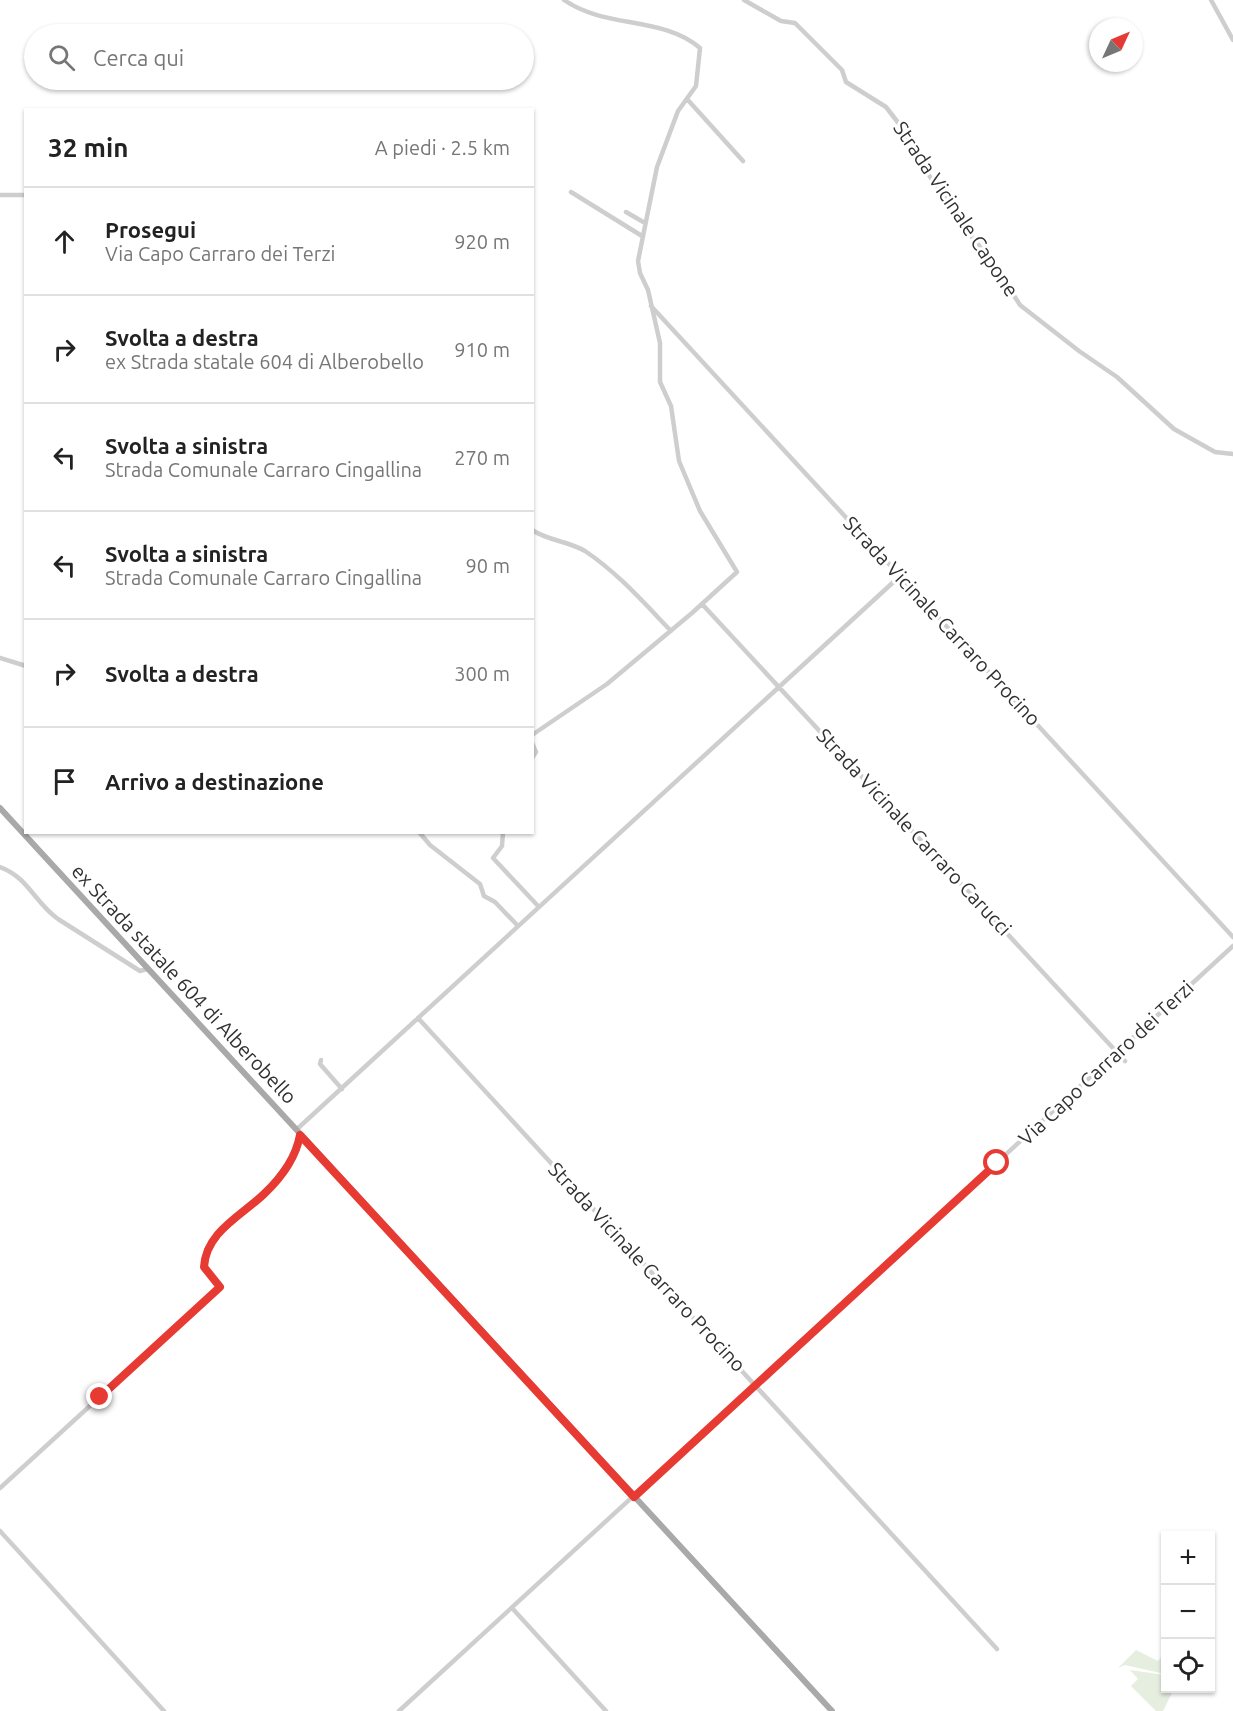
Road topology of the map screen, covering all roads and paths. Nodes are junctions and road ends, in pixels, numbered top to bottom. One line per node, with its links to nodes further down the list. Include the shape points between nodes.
1 (564, 0): 5 (street, via 602,17 661,27 699,46 697,82)
2 (744, 0): 14 (street, Strada Vicinale Capone, via 781,21 795,23 842,70 846,82 886,107 933,182 956,207 972,237 1020,305 1117,377 1174,429 1215,452)
3 (1211, 0): 4 (street)
4 (1233, 40)
5 (687, 99): 6 (street); 11 (street, via 676,115 657,167)
6 (744, 161)
7 (571, 192): 12 (street)
8 (0, 195): 9 (street)
9 (24, 195)
10 (626, 212): 11 (street)
11 (645, 223): 12 (street)
12 (642, 236): 13 (street, via 638,267)
13 (651, 306): 16 (street, Strada Vicinale Carraro Procino); 17 (street, via 660,343 660,382 671,406 679,460 700,511 736,572)
14 (1233, 454)
15 (534, 531): 18 (street, via 591,556 622,580)
16 (900, 576): 21 (street); 29 (street, Strada Vicinale Carraro Procino)
17 (702, 604): 18 (street); 21 (street, Strada Vicinale Carraro Carucci)
18 (671, 631): 22 (street, via 607,684)
19 (0, 658): 20 (street)
20 (24, 665)
21 (779, 687): 27 (street); 33 (street, Strada Vicinale Carraro Carucci)
22 (534, 734)
23 (0, 808): 31 (main road, ex Strada statale 604 di Alberobello)
24 (421, 834): 28 (street, via 480,884 484,896)
25 (503, 834): 27 (street, via 502,846 493,858)
26 (0, 867): 31 (street, via 24,880 45,909 58,919 140,970)
27 (539, 907): 28 (street)
28 (518, 926): 32 (street)
29 (1233, 937)
30 (1233, 946): 33 (street, Via Capo Carraro dei Terzi)
31 (147, 969): 37 (main road, ex Strada statale 604 di Alberobello)
32 (418, 1018): 36 (street); 38 (street, Strada Vicinale Carraro Procino)
33 (1117, 1053): 35 (street, Strada Vicinale Carraro Carucci); 38 (street, Via Capo Carraro dei Terzi)
34 (321, 1060): 36 (street, via 320,1064)
35 (1125, 1061)
36 (342, 1089): 37 (street)
37 (298, 1133): 39 (street, via 297,1151 267,1191 209,1244 204,1267 220,1287); 40 (main road, ex Strada statale 604 di Alberobello)
38 (755, 1385): 40 (street, Via Capo Carraro dei Terzi); 43 (street, Strada Vicinale Carraro Procino)
39 (0, 1488)
40 (634, 1497): 42 (street, Via Capo Carraro dei Terzi); 47 (main road, ex Strada statale 604 di Alberobello)
41 (0, 1532): 44 (street)
42 (512, 1608): 45 (street, Via Capo Carraro dei Terzi); 46 (street)
43 (997, 1649)
44 (164, 1711)
45 (399, 1711)
46 (606, 1711)
47 (832, 1711)

